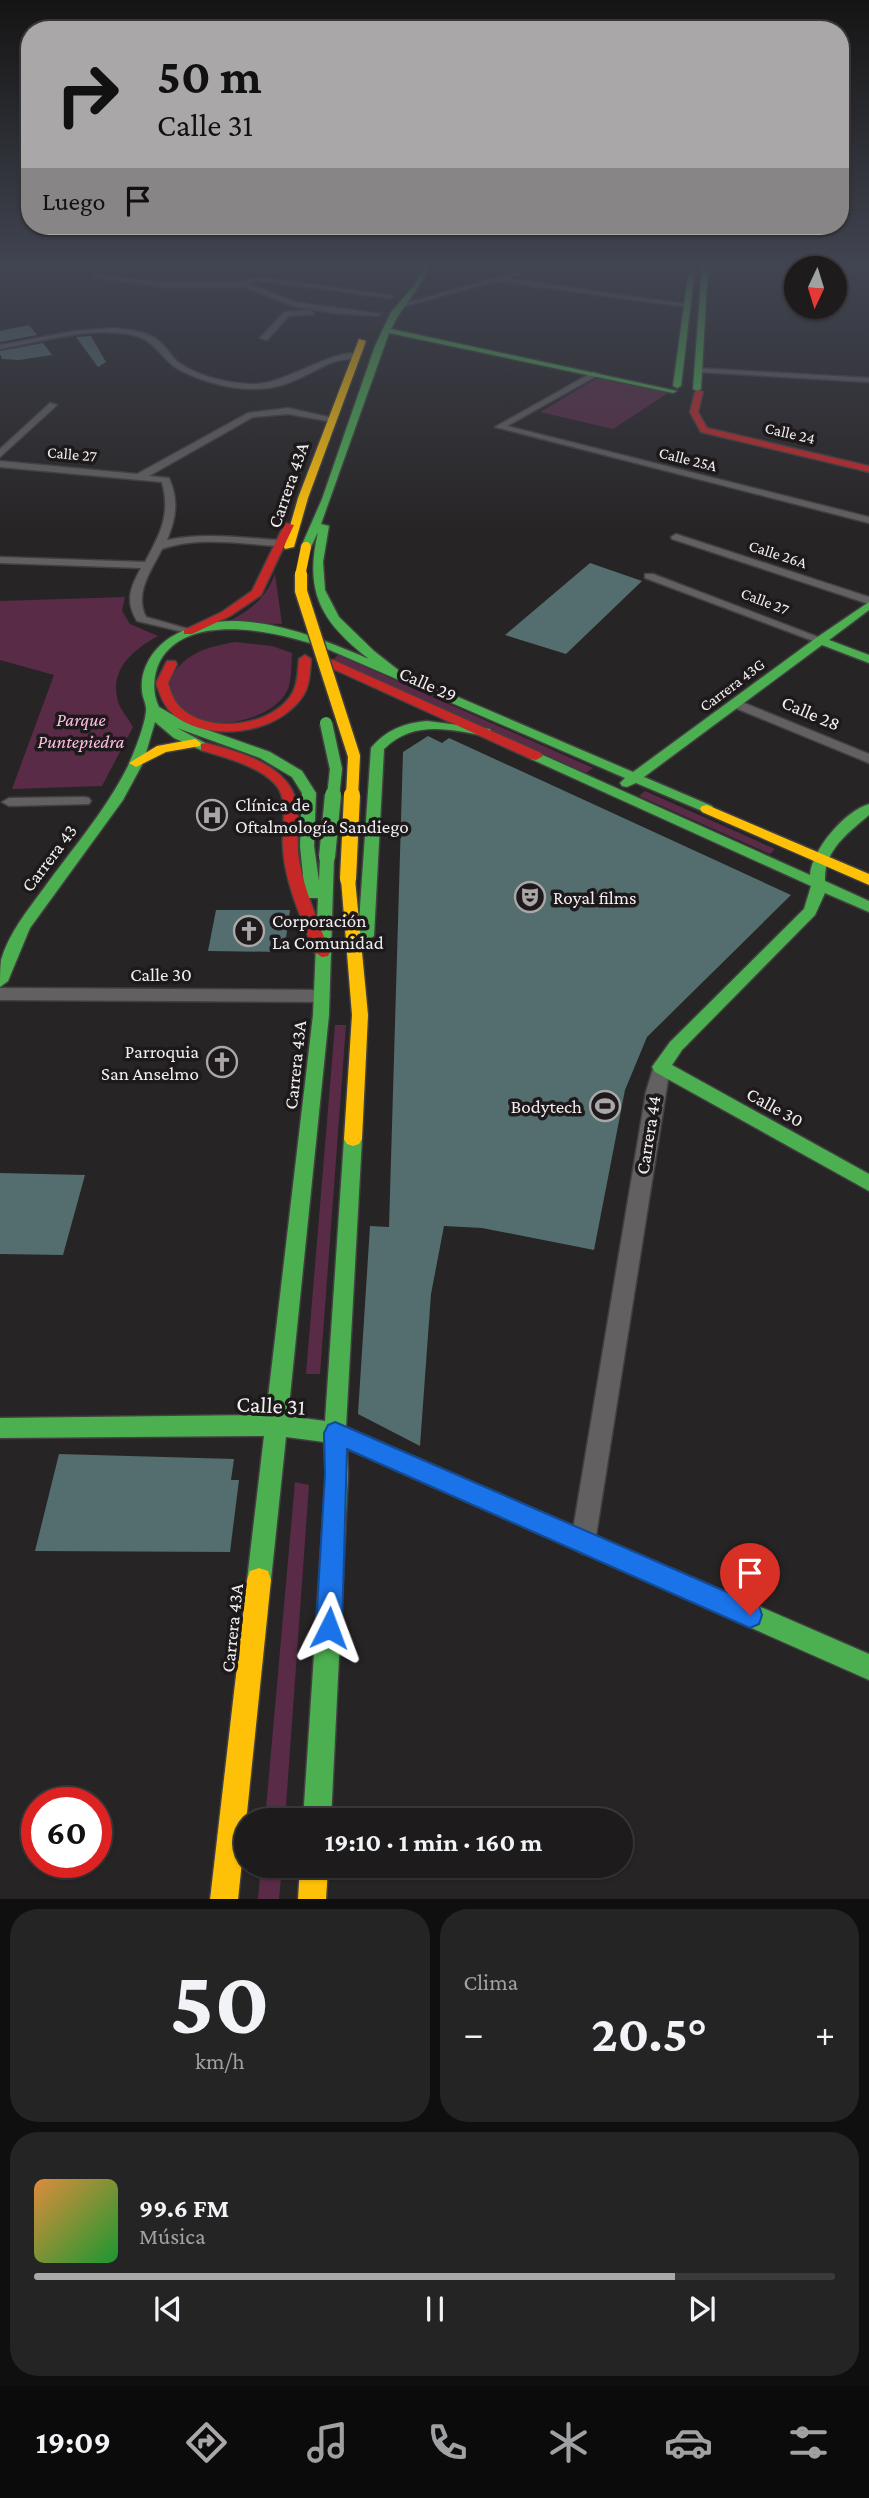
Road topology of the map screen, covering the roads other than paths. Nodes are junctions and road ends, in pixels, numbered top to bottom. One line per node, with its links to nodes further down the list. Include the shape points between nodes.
1 (167, 355): 2 (street, via 189,370 261,387 279,385 323,363)
2 (358, 355): 13 (main road, Carrera 43A)
3 (376, 355): 20 (main road, Carrera 43A)
4 (504, 355): 8 (main road)
5 (681, 355): 10 (main road)
6 (700, 355): 7 (main road)
7 (699, 370): 9 (street); 11 (main road)
8 (596, 374): 10 (main road); 21 (street, Calle 25A, via 499,427)
9 (869, 380)
10 (676, 390): 11 (main road)
11 (696, 396): 17 (main road, Calle 24, via 697,424 704,430)
12 (53, 405): 14 (street)
13 (333, 419): 16 (street, via 303,412 251,415); 25 (main road, Carrera 43A)
14 (0, 454)
15 (0, 464): 18 (street, Calle 27)
16 (161, 465): 18 (street); 19 (street)
17 (869, 469)
18 (141, 476): 19 (street)
19 (162, 479): 22 (street, via 172,494)
20 (327, 499): 35 (main road, via 317,572 319,591 346,632); 55 (main road, Carrera 43A, bridge, via 306,547 300,578 354,756 348,879)
21 (869, 520)
22 (168, 530): 24 (street); 26 (street)
23 (677, 537): 30 (street, Calle 26A)
24 (191, 540): 25 (street); 26 (street)
25 (284, 545): 31 (main road, via 252,598); 33 (main road, Carrera 43A, via 284,583)
26 (159, 547): 28 (street)
27 (0, 560): 28 (street)
28 (147, 565): 31 (street, via 135,593 138,616)
29 (649, 576): 32 (street, Calle 27)
30 (869, 603): 32 (main road, Carrera 43G)
31 (188, 632): 35 (main road, Calle 29, via 233,626 282,630); 37 (main road, Calle 29, via 166,646 150,667 147,688)
32 (820, 640): 34 (main road, Calle 27); 36 (main road, Carrera 43G)
33 (305, 659): 38 (main road, Calle 29, via 302,688 285,709 243,724 197,722 176,712 167,702 162,682 175,658 195,646 225,638 262,639 307,653); 51 (main road, Carrera 43A, bridge, via 335,757)
34 (869, 659)
35 (396, 673): 42 (main road, Calle 29)
36 (737, 704): 40 (street, Calle 28); 42 (main road, Carrera 43G)
37 (153, 709): 39 (main road, via 172,731); 41 (main road, Carrera 43); 51 (main road, via 191,730 277,761 304,783)
38 (485, 732): 43 (main road, Calle 29); 55 (main road, via 420,724 390,735 378,748)
39 (195, 743): 41 (main road, via 162,749); 51 (main road, via 262,769 287,791 290,850)
40 (869, 759)
41 (136, 763): 52 (main road, Carrera 43, via 88,841 23,927)
42 (634, 778): 43 (main road, Carrera 43G); 47 (main road, Calle 29)
43 (616, 792): 49 (main road, Calle 29)
44 (84, 801): 45 (street)
45 (9, 802)
46 (869, 808): 47 (main road)
47 (820, 859): 48 (main road, Calle 29); 49 (main road)
48 (869, 880)
49 (822, 886): 50 (main road, Calle 29); 56 (main road, Carrera 44, via 810,912 676,1046)
50 (869, 907)
51 (321, 952): 54 (main road, Carrera 43A)
52 (0, 981)
53 (0, 994): 54 (street, Calle 30)
54 (322, 996): 58 (main road, Carrera 43A)
55 (360, 1015): 60 (main road, Carrera 43A)
56 (661, 1067): 57 (main road, Calle 30); 61 (street, Carrera 44)
57 (869, 1183)
58 (278, 1425): 59 (main road, Calle 31); 60 (main road, Calle 31); 65 (main road, Carrera 43A)
59 (0, 1428)
60 (335, 1433): 61 (main road, Calle 31); 63 (main road, Carrera 43A)
61 (583, 1542): 62 (main road, Calle 31)
62 (869, 1667)
63 (318, 1808)
64 (313, 1878): 66 (main road)
65 (224, 1899)
66 (312, 1899)

